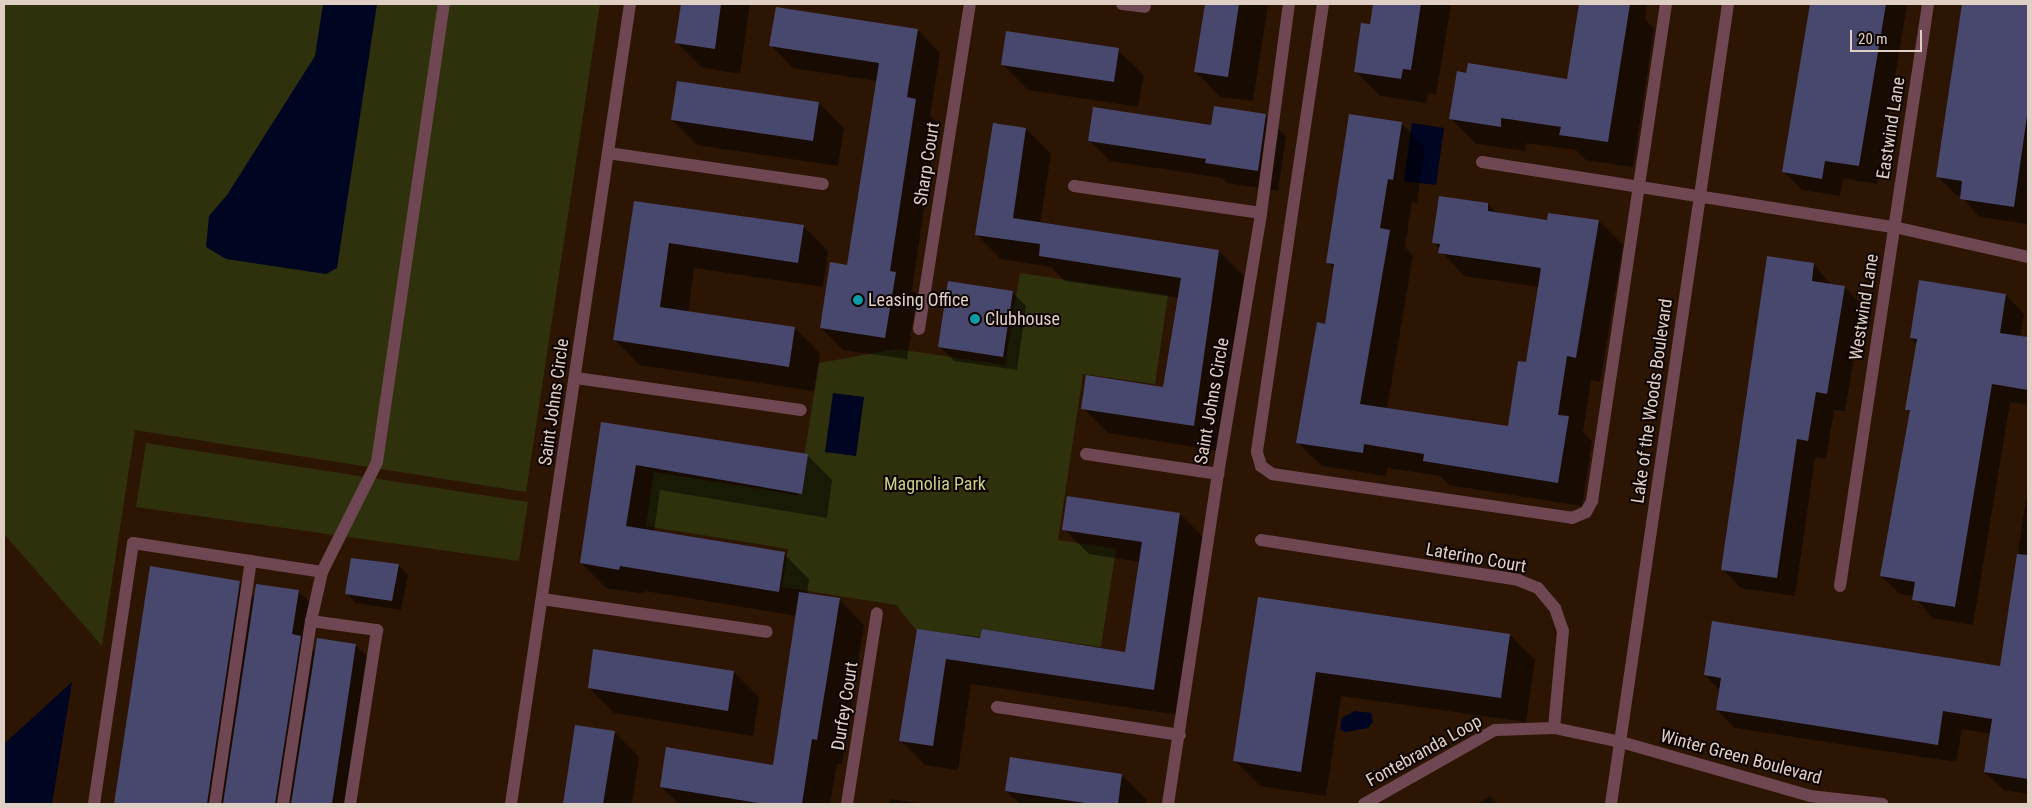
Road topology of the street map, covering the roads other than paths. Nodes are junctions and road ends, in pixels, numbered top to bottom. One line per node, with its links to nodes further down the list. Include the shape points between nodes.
1 (444, 4): 27 (street, via 377,462)
2 (630, 4): 11 (street, Saint Johns Circle)
3 (970, 4): 20 (street, Sharp Court)
4 (1122, 4): 10 (street)
5 (1289, 4): 17 (street, Saint Johns Circle)
6 (1323, 4): 14 (street, via 1257,452 1261,466 1272,474 1572,518 1586,512 1592,501)
7 (1666, 4): 14 (street)
8 (1728, 4): 16 (street, Lake of the Woods Boulevard)
9 (1928, 4): 18 (street, Eastwind Lane)
10 (1145, 7)
11 (608, 153): 13 (street); 21 (street, Saint Johns Circle)
12 (1482, 162): 14 (street)
13 (823, 184)
14 (1639, 184): 16 (street)
15 (1074, 186): 17 (street)
16 (1699, 199): 18 (street); 36 (street, Lake of the Woods Boulevard)
17 (1261, 213): 24 (street, Saint Johns Circle)
18 (1894, 228): 19 (street); 28 (street, Westwind Lane)
19 (2028, 257)
20 (920, 329)
21 (576, 378): 22 (street); 29 (street, Saint Johns Circle)
22 (801, 410)
23 (1086, 454): 24 (street)
24 (1218, 474): 35 (street, Saint Johns Circle)
25 (1261, 540): 34 (street, Laterino Court, via 1518,580 1538,588 1555,608 1563,630)
26 (251, 561): 27 (street); 38 (street, via 133,543); 39 (street)
27 (322, 572): 31 (street)
28 (1840, 586)
29 (542, 599): 32 (street); 42 (street, Saint Johns Circle)
30 (877, 612): 43 (street, Durfey Court)
31 (311, 621): 40 (street); 41 (street, via 377,630)
32 (767, 632)
33 (997, 707): 35 (street)
34 (1554, 728): 36 (street, Fontebranda Loop); 45 (street, Fontebranda Loop, via 1496,730)
35 (1180, 735): 44 (street, Saint Johns Circle)
36 (1620, 742): 37 (street, Winter Green Boulevard); 46 (street, Lake of the Woods Boulevard)
37 (1810, 800): 47 (street, Winter Green Boulevard)
38 (94, 804)
39 (214, 804)
40 (283, 804)
41 (350, 804)
42 (511, 804)
43 (847, 804)
44 (1168, 804)
45 (1364, 804)
46 (1612, 804)
47 (1882, 804)

